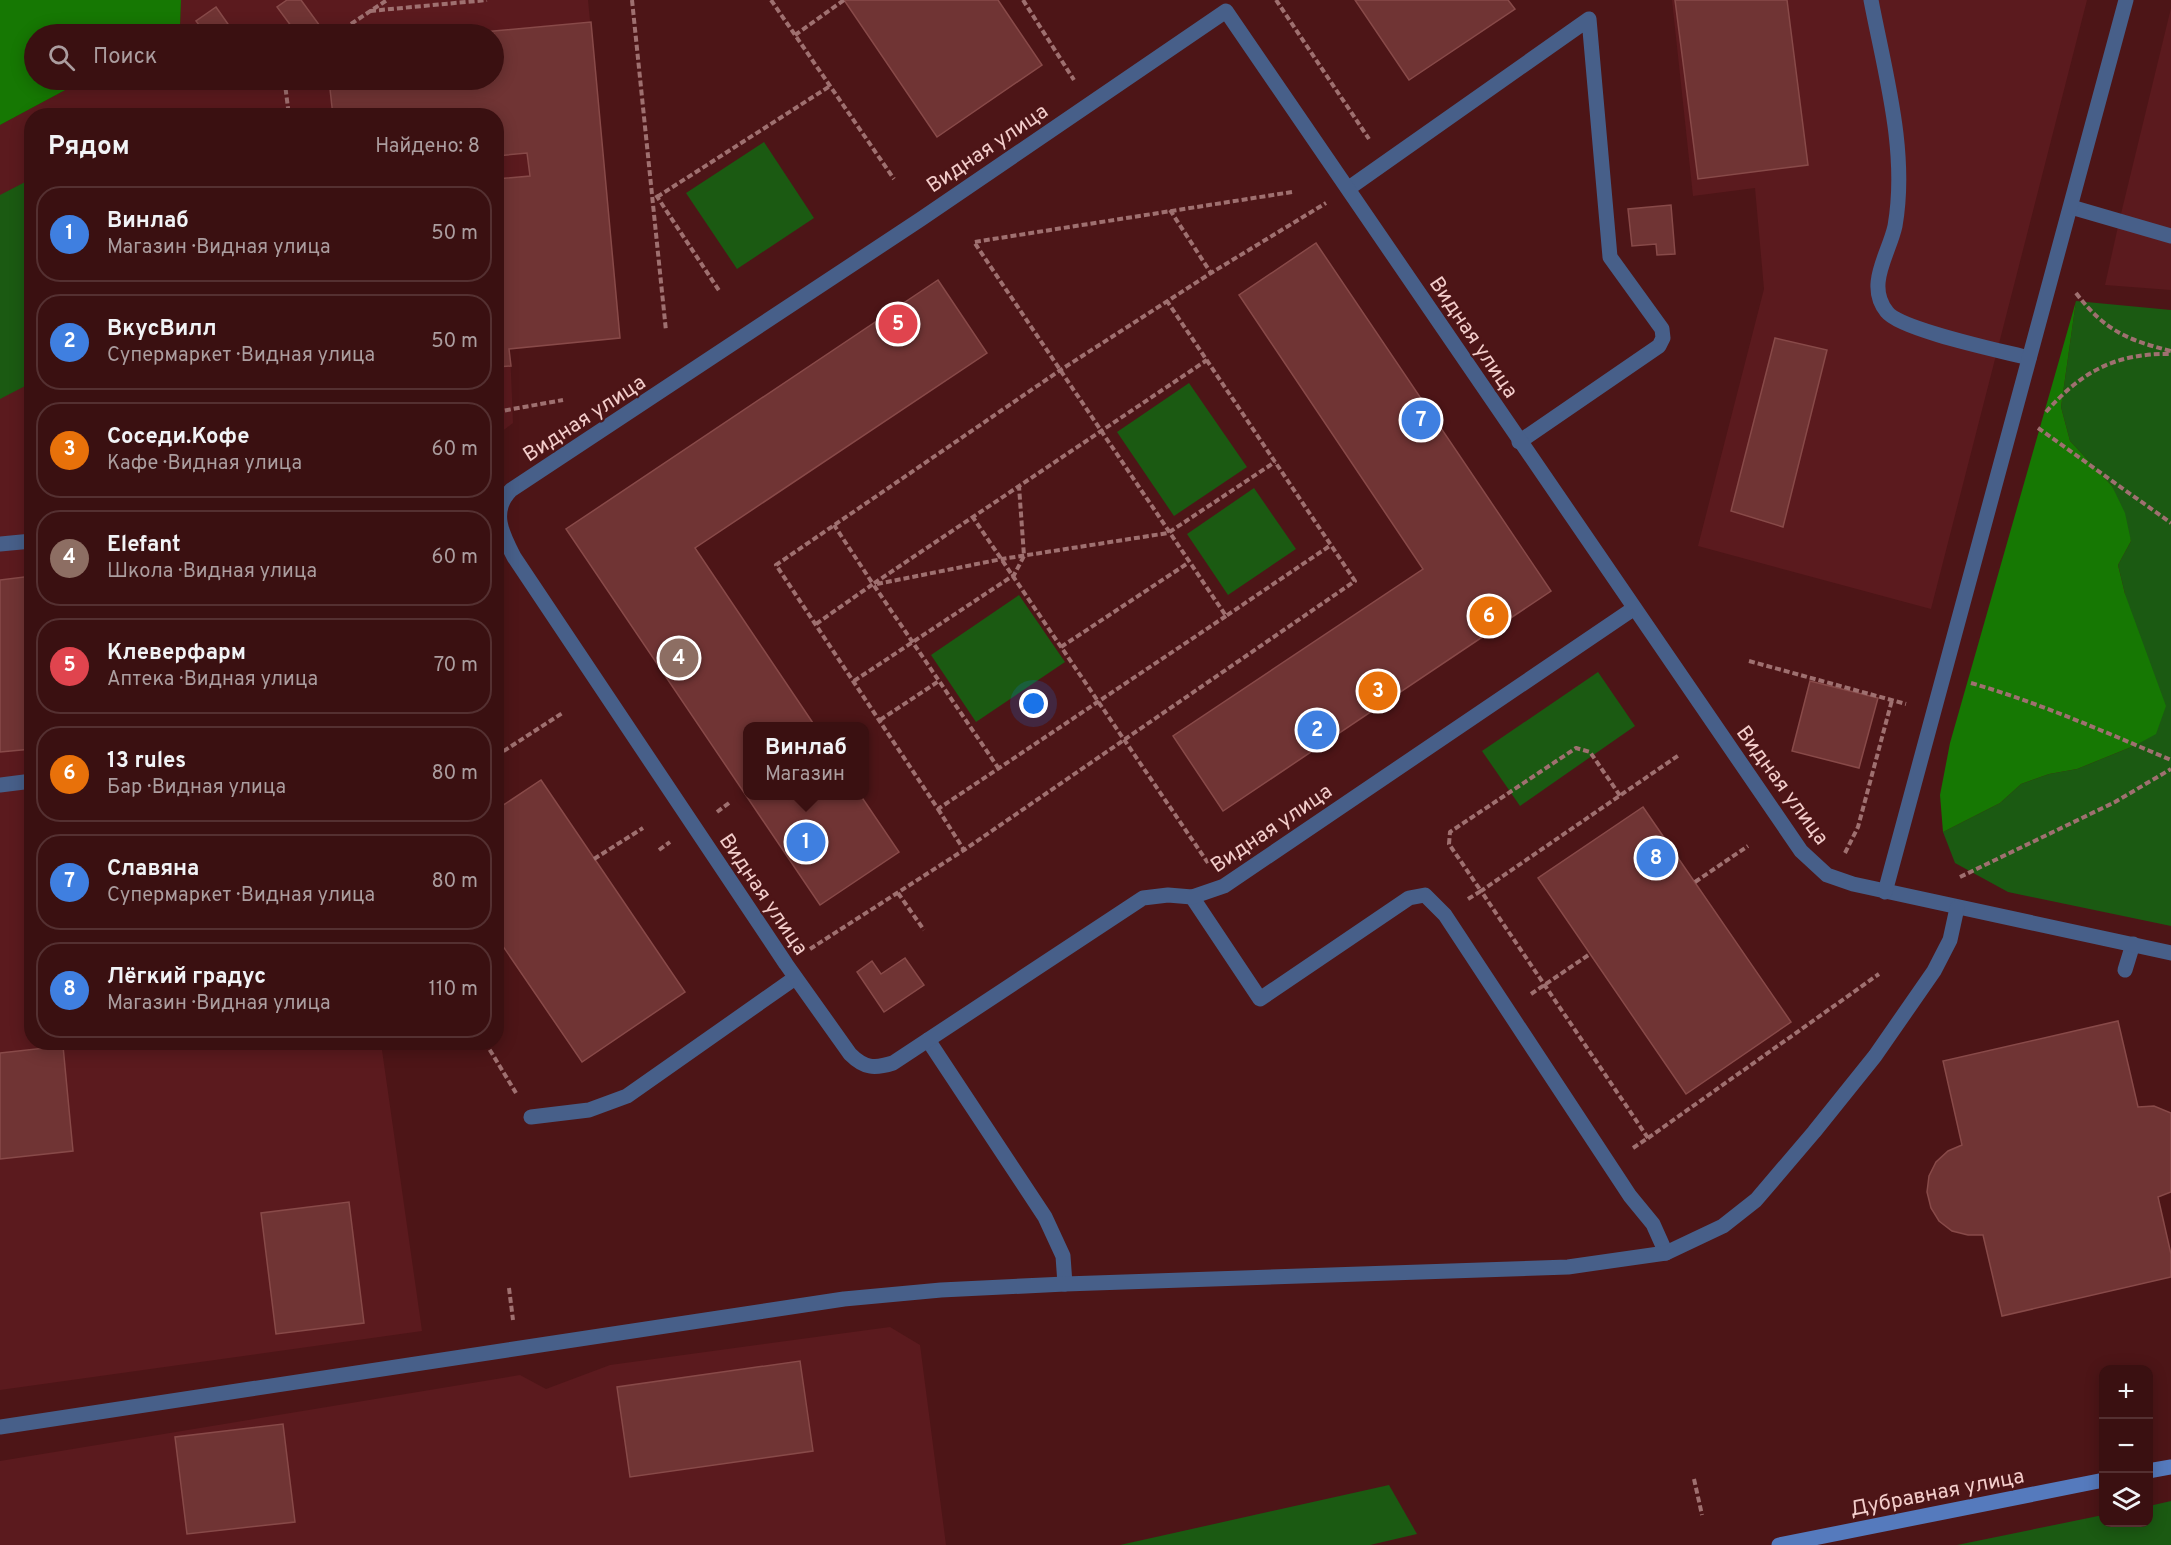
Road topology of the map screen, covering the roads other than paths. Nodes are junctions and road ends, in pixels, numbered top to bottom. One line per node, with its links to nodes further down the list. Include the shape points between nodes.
1 (1871, 0): 6 (street, via 1894,121 1899,181 1894,227 1881,266 1877,294 1887,313 1910,325)
2 (2126, 0): 4 (street)
3 (1349, 188): 7 (street, Видная улица); 7 (street, via 1590,19 1610,257 1662,329 1663,338 1659,346); 8 (street, Видная улица, via 1226,10 511,490)
4 (2071, 207): 5 (street); 6 (street)
5 (2171, 236)
6 (2029, 358): 15 (street)
7 (1519, 442): 12 (street, Видная улица)
8 (504, 499)
9 (504, 534): 21 (street, Видная улица, via 514,557)
10 (24, 542): 11 (street)
11 (0, 544)
12 (1633, 609): 15 (street, Видная улица, via 1801,851 1827,875); 16 (street, Видная улица, via 1224,886)
13 (24, 782): 14 (street)
14 (0, 785)
15 (1885, 892): 17 (street, Видная улица)
16 (1192, 897): 22 (street, Видная улица, via 1168,894 1143,898); 24 (street, via 1260,999 1409,898 1425,896 1439,906 1653,1224)
17 (1958, 908): 18 (street, Видная улица); 24 (street, via 1950,940 1934,971 1875,1056 1814,1132 1756,1200 1723,1226)
18 (2133, 944): 19 (street, Видная улица); 20 (street)
19 (2171, 953)
20 (2125, 970)
21 (795, 978): 22 (street, Видная улица, via 861,1065 877,1068 893,1063); 23 (street, via 627,1096 589,1110)
22 (928, 1040): 25 (street, via 1045,1217 1063,1257)
23 (531, 1117)
24 (1666, 1253): 25 (street, via 1568,1267)
25 (1065, 1284): 26 (street, via 844,1299)
26 (0, 1426)
27 (2171, 1467): 28 (main road)
28 (2153, 1471)
29 (2099, 1481): 30 (main road, Дубравная улица)
30 (1779, 1545)

